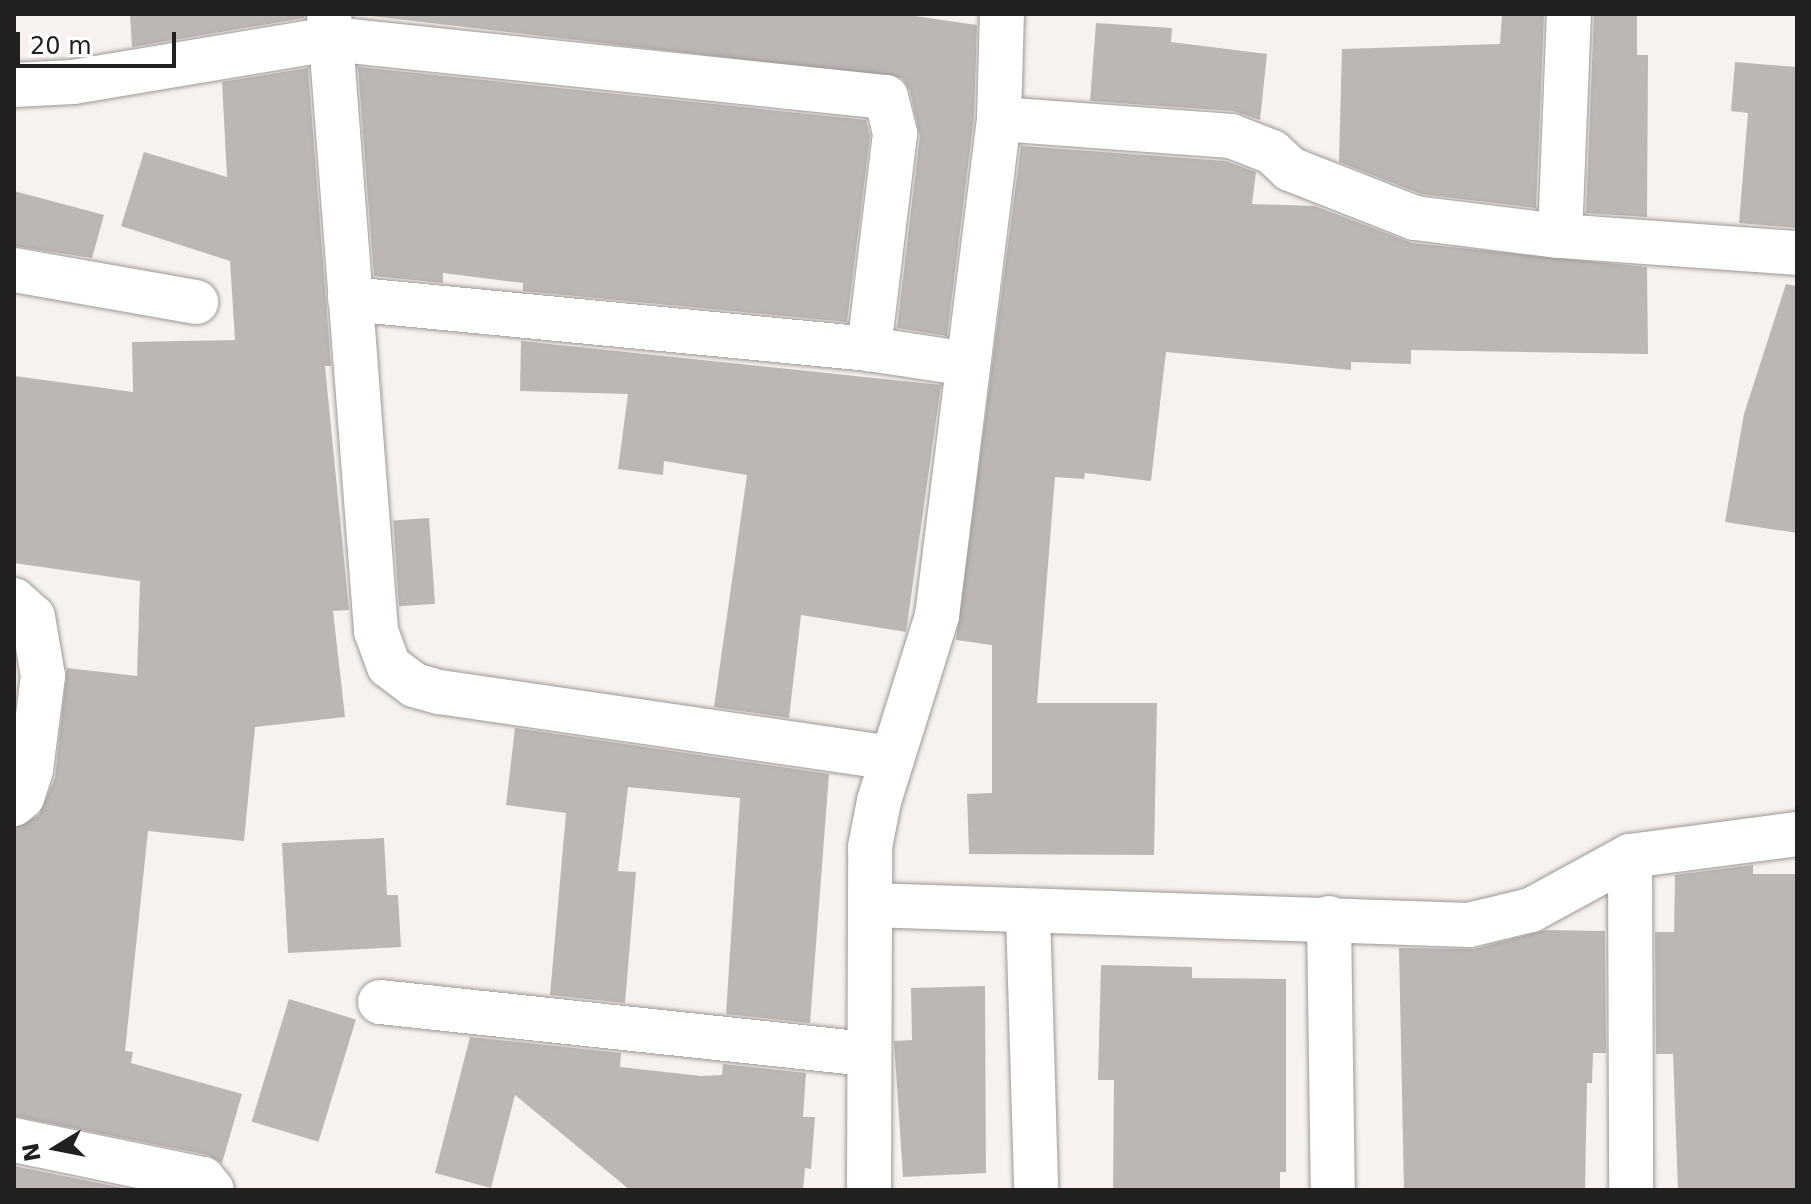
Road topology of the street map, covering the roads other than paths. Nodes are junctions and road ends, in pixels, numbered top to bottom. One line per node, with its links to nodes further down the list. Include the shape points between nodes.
1 (1002, 14): 5 (street)
2 (1569, 14): 6 (street)
3 (330, 26): 4 (street, via 73,82); 9 (street); 11 (street, via 886,97 895,134)
4 (14, 85)
5 (999, 119): 6 (street, via 1231,136 1272,152 1290,169 1415,218); 12 (street)
6 (1560, 236): 7 (street)
7 (1797, 253)
8 (14, 270): 10 (street)
9 (350, 299): 11 (street); 14 (street, via 376,631 389,666 414,685 439,692)
10 (196, 302)
11 (869, 349): 12 (street)
12 (968, 364): 14 (street, via 937,616)
13 (14, 600): 15 (street, via 33,617 43,676 31,770 22,797)
14 (892, 758): 18 (street, via 870,847)
15 (14, 804)
16 (1797, 834): 17 (street)
17 (1630, 856): 20 (street, via 1531,910 1469,925); 28 (street)
18 (870, 905): 19 (street); 22 (street)
19 (1028, 913): 20 (street); 26 (street)
20 (1329, 918): 27 (street)
21 (380, 1002): 22 (street)
22 (866, 1054): 25 (street)
23 (14, 1140): 24 (street, via 203,1179)
24 (212, 1190)
25 (869, 1190)
26 (1036, 1190)
27 (1333, 1190)
28 (1631, 1190)

